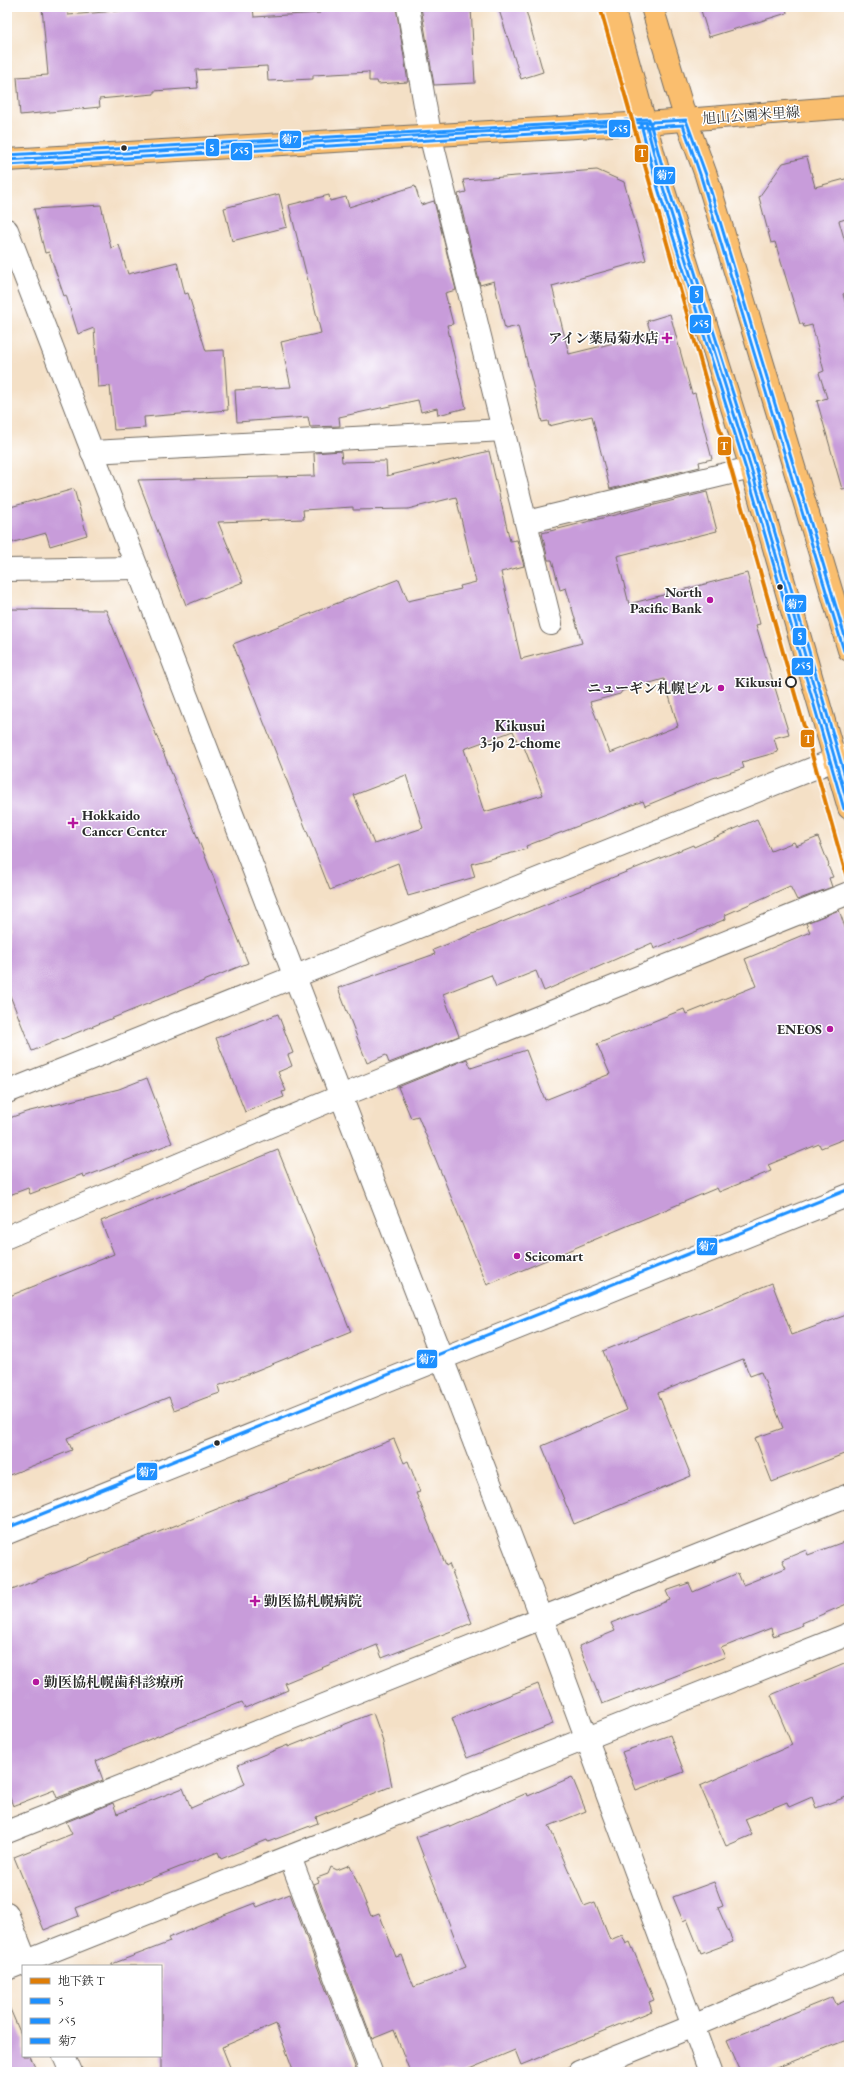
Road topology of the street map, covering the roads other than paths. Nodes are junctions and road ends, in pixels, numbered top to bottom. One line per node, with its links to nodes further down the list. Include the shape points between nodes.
1 (408, 7): 7 (street)
2 (613, 7): 6 (main road)
3 (652, 7): 5 (main road)
4 (849, 108): 5 (main road, 旭山公園米里線)
5 (686, 120): 6 (main road, 旭山公園米里線); 17 (main road, via 706,175)
6 (646, 123): 7 (main road, 旭山公園米里線); 12 (main road, via 663,189)
7 (430, 134): 8 (main road, 旭山公園米里線); 10 (street)
8 (7, 160)
9 (7, 230): 11 (street)
10 (504, 430): 11 (street); 13 (street)
11 (92, 452): 14 (street)
12 (751, 468): 13 (street); 18 (main road, via 822,719)
13 (527, 522): 16 (street)
14 (137, 568): 15 (street); 21 (street)
15 (7, 570)
16 (551, 624)
17 (849, 650)
18 (842, 757): 19 (main road); 21 (street)
19 (849, 808)
20 (849, 892): 23 (street)
21 (295, 978): 22 (street); 23 (street)
22 (7, 1092)
23 (341, 1096): 25 (street); 26 (street)
24 (849, 1195): 26 (street)
25 (7, 1237)
26 (442, 1357): 28 (street); 29 (street)
27 (849, 1495): 29 (street)
28 (7, 1533)
29 (542, 1618): 31 (street); 32 (street)
30 (849, 1634): 31 (street)
31 (589, 1739): 33 (street); 37 (street)
32 (7, 1832)
33 (290, 1857): 36 (street); 40 (street)
34 (7, 1913): 36 (street)
35 (849, 1960): 37 (street)
36 (21, 1965)
37 (693, 2026): 41 (street); 42 (street)
38 (64, 2057): 39 (street)
39 (71, 2072)
40 (372, 2072)
41 (579, 2072)
42 (710, 2072)

